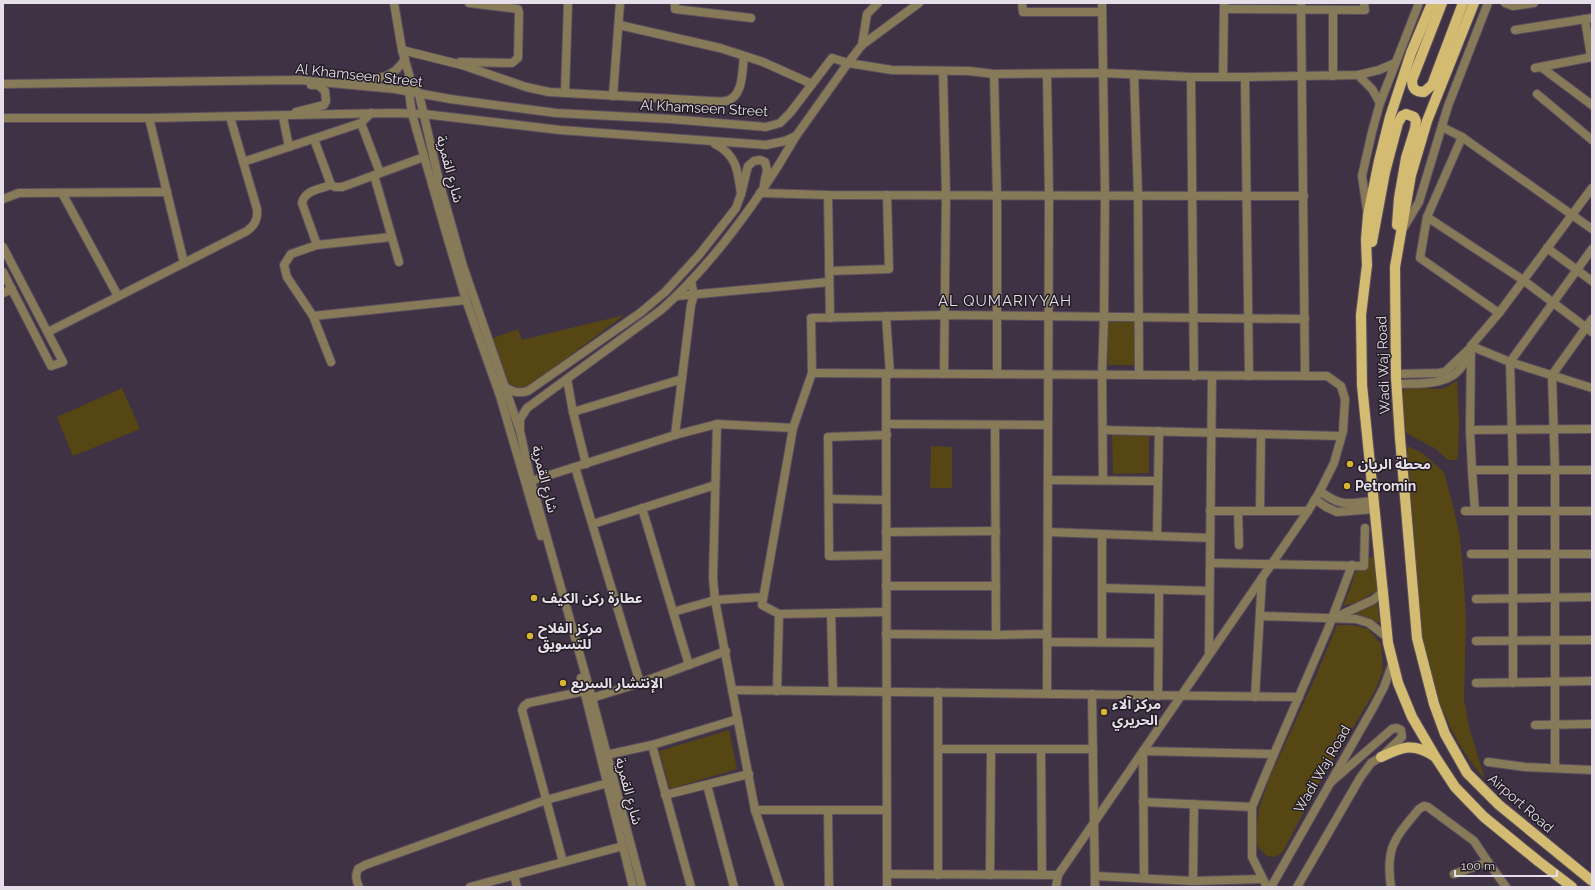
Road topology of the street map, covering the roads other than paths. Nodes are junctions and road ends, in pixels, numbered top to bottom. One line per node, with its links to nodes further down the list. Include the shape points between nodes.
1 (394, 3): 28 (street, شارع القمرية)
2 (469, 3): 32 (street, via 518,9 518,58 512,63)
3 (568, 3): 52 (street)
4 (620, 3): 25 (street)
5 (675, 3): 23 (street, via 675,9)
6 (878, 3): 27 (street, via 868,14)
7 (919, 3): 27 (street)
8 (1022, 3): 22 (street, via 1023,12)
9 (1102, 3): 22 (street)
10 (1364, 3): 21 (street, via 1365,10)
11 (1419, 3): 34 (street)
12 (1432, 3): 95 (main road, Wadi Waj Road, via 1411,53 1390,117)
13 (1442, 3): 14 (main road, via 1412,80 1412,86 1419,92 1428,90 1432,85)
14 (1463, 3)
15 (1474, 3): 98 (main road, Wadi Waj Road, via 1427,121 1411,175)
16 (1488, 3): 67 (street)
17 (1505, 3): 18 (street, via 1513,6)
18 (1534, 3)
19 (1224, 6): 20 (street); 43 (street)
20 (1301, 6): 21 (street); 44 (street)
21 (1333, 10): 41 (street)
22 (1102, 12): 36 (street)
23 (751, 18)
24 (1589, 18): 26 (street); 30 (street)
25 (619, 25): 29 (street); 55 (street)
26 (1516, 30)
27 (862, 45): 33 (street)
28 (402, 50): 31 (street, شارع القمرية); 32 (street)
29 (744, 56): 50 (street, via 764,62); 55 (street, via 739,90 727,100)
30 (1592, 57): 57 (street, via 1538,67)
31 (405, 59): 47 (street, شارع القمرية); 48 (street, via 400,68 382,78)
32 (448, 61): 52 (street, via 526,87)
33 (848, 63): 35 (street, via 892,70); 50 (street, Al Khamseen Street, via 832,58); 68 (street)
34 (1395, 63): 40 (street); 56 (street)
35 (942, 72): 37 (street, via 969,71); 85 (street)
36 (1103, 73): 38 (street); 39 (street); 88 (street)
37 (994, 74): 39 (street); 86 (street)
38 (1134, 74): 42 (street); 89 (street)
39 (1047, 75): 87 (street)
40 (1358, 75): 41 (street); 56 (street, via 1372,89)
41 (1333, 76): 44 (street)
42 (1191, 77): 43 (street); 90 (street)
43 (1223, 77): 45 (street)
44 (1302, 77): 45 (street); 92 (street)
45 (1246, 78): 91 (street)
46 (272, 80): 48 (street, Al Khamseen Street); 49 (street, Al Khamseen Street); 62 (street, via 318,85 326,95 324,105)
47 (411, 81): 51 (street); 53 (street, شارع القمرية)
48 (323, 82): 51 (street, Al Khamseen Street)
49 (3, 84)
50 (812, 84): 53 (street, Al Khamseen Street, via 780,123 766,127 556,113)
51 (408, 92): 53 (street, Al Khamseen Street); 59 (street)
52 (565, 93): 55 (street)
53 (419, 94): 60 (street, شارع القمرية)
54 (1537, 94): 71 (street)
55 (613, 96)
56 (1380, 103): 95 (street, via 1362,176)
57 (1592, 105)
58 (371, 113): 59 (street); 63 (street); 66 (street)
59 (412, 114): 60 (street); 74 (street)
60 (424, 114): 72 (street, via 560,130); 155 (street, شارع القمرية, via 439,181 461,258)
61 (230, 116): 62 (street); 65 (street); 75 (street)
62 (274, 116): 63 (street)
63 (283, 117): 73 (street)
64 (3, 118): 65 (street)
65 (149, 118): 79 (street)
66 (361, 123): 70 (street); 76 (street)
67 (1442, 127): 69 (street); 98 (street, via 1419,202)
68 (796, 136): 72 (street, via 766,145); 81 (street)
69 (1462, 137): 94 (street); 96 (street)
70 (314, 139): 73 (street); 77 (street)
71 (1592, 140)
72 (711, 142): 82 (street, via 724,149 732,158 737,168)
73 (289, 147): 75 (street)
74 (424, 157): 76 (street); 120 (street)
75 (243, 162): 105 (street, via 257,209 255,225)
76 (377, 174): 77 (street, via 342,187); 99 (street)
77 (331, 185): 100 (street, via 308,193 302,203)
78 (1592, 188): 94 (street)
79 (167, 192): 80 (street); 105 (street)
80 (62, 193): 93 (street, via 19,193); 118 (street)
81 (760, 193): 82 (street, via 766,181 767,170 765,162 760,160 748,166); 83 (street); 112 (street)
82 (741, 194): 155 (street, via 736,208 699,255 665,292 640,313 528,391 515,392)
83 (828, 195): 84 (street); 109 (street)
84 (887, 195): 85 (street); 109 (street, via 889,269)
85 (946, 195): 86 (street); 123 (street)
86 (997, 195): 87 (street); 124 (street)
87 (1049, 196): 88 (street); 127 (street)
88 (1105, 196): 89 (street); 128 (street)
89 (1138, 196): 90 (street); 129 (street)
90 (1192, 196): 91 (street); 131 (street)
91 (1247, 196): 92 (street); 132 (street)
92 (1304, 196): 133 (street)
93 (3, 199)
94 (1572, 214): 97 (street); 102 (street)
95 (1368, 215): 106 (main road, Wadi Waj Road)
96 (1427, 217): 111 (street); 122 (street, via 1420,258)
97 (1592, 229)
98 (1402, 230): 107 (main road, Wadi Waj Road)
99 (391, 237): 100 (street); 104 (street)
100 (317, 245): 125 (street, via 291,254 284,264 287,278)
101 (3, 247): 136 (street)
102 (1547, 248): 108 (street); 111 (street)
103 (1592, 249): 108 (street)
104 (399, 262)
105 (184, 263): 118 (street)
106 (1367, 265): 107 (main road, via 1385,172 1398,122 1406,114 1411,115 1416,121 1399,198); 189 (main road, Wadi Waj Road, via 1361,315 1362,385)
107 (1395, 267): 154 (main road, Wadi Waj Road)
108 (1577, 270): 113 (street); 121 (street)
109 (829, 271): 114 (street)
110 (3, 272): 115 (street)
111 (1524, 280): 121 (street); 122 (street)
112 (691, 281): 117 (street); 119 (street)
113 (1592, 281)
114 (829, 282): 117 (street); 130 (street)
115 (12, 288): 116 (street); 136 (street, via 51,366 63,362)
116 (3, 293)
117 (694, 295): 119 (street); 153 (street)
118 (118, 296): 136 (street)
119 (677, 296): 152 (street)
120 (466, 300): 125 (street); 256 (street, via 500,396)
121 (1553, 302): 135 (street); 139 (street)
122 (1499, 312): 137 (street)
123 (944, 315): 124 (street); 126 (street); 142 (street)
124 (997, 315): 127 (street); 143 (street)
125 (313, 316): 138 (street)
126 (886, 316): 130 (street); 141 (street)
127 (1048, 316): 128 (street); 144 (street)
128 (1104, 317): 129 (street); 145 (street)
129 (1139, 317): 131 (street); 146 (street)
130 (830, 318): 140 (street, via 811,318)
131 (1194, 318): 132 (street); 148 (street)
132 (1248, 318): 133 (street); 150 (street)
133 (1305, 319): 151 (street)
134 (1592, 319): 135 (street)
135 (1589, 329): 147 (street)
136 (48, 332)
137 (1471, 346): 139 (street); 154 (street, via 1463,366 1442,381); 166 (street)
138 (331, 362)
139 (1510, 362): 147 (street); 167 (street)
140 (812, 373): 141 (street); 162 (street)
141 (888, 374): 142 (street); 159 (street)
142 (944, 374): 143 (street)
143 (997, 374): 144 (street)
144 (1048, 375): 145 (street); 160 (street)
145 (1102, 375): 146 (street); 165 (street)
146 (1139, 375): 148 (street)
147 (1552, 375): 156 (street); 163 (street)
148 (1194, 376): 149 (street)
149 (1212, 376): 150 (street); 170 (street)
150 (1249, 376): 151 (street)
151 (1305, 376): 174 (street, via 1327,376 1341,386 1345,399)
152 (567, 379): 157 (street); 168 (street, via 527,408 520,418)
153 (682, 379): 157 (street); 172 (street)
154 (1396, 379): 272 (main road, Wadi Waj Road, via 1416,638)
155 (502, 383): 168 (street, شارع القمرية)
156 (1592, 388)
157 (573, 412): 175 (street)
158 (717, 424): 162 (street); 172 (street); 185 (street)
159 (887, 424): 161 (street); 173 (street)
160 (1048, 425): 161 (street); 182 (street)
161 (995, 426): 202 (street)
162 (793, 428): 224 (street)
163 (1554, 429): 164 (street); 167 (street); 179 (street)
164 (1592, 429)
165 (1103, 430): 169 (street); 183 (street)
166 (1470, 430): 167 (street); 177 (street)
167 (1512, 430): 178 (street)
168 (520, 431): 181 (street, شارع القمرية)
169 (1159, 431): 170 (street); 184 (street)
170 (1211, 432): 171 (street); 198 (street)
171 (1261, 434): 174 (street); 192 (street)
172 (675, 435): 175 (street)
173 (887, 435): 187 (street, via 828,437); 188 (street)
174 (1341, 436): 186 (street, via 1334,463)
175 (586, 464): 176 (street)
176 (575, 467): 181 (street); 200 (street)
177 (1472, 470): 178 (street); 194 (street)
178 (1513, 470): 179 (street); 195 (street)
179 (1555, 470): 180 (street); 196 (street)
180 (1592, 470)
181 (530, 480): 267 (street, شارع القمرية)
182 (1048, 480): 183 (street); 204 (street)
183 (1103, 480): 184 (street)
184 (1158, 481): 206 (street)
185 (715, 485): 190 (street); 229 (street)
186 (1317, 495): 189 (street, via 1341,504); 193 (street)
187 (829, 499): 188 (street); 213 (street, via 829,556)
188 (886, 500): 203 (street)
189 (1375, 505): 223 (main road, Wadi Waj Road)
190 (642, 508): 200 (street); 230 (street)
191 (1238, 511): 192 (street); 198 (street); 208 (street)
192 (1260, 511): 193 (street)
193 (1308, 511): 215 (street)
194 (1475, 511): 195 (street); 199 (street)
195 (1513, 511): 196 (street); 210 (street)
196 (1554, 511): 197 (street); 211 (street)
197 (1592, 511)
198 (1210, 512): 207 (street)
199 (1465, 512)
200 (593, 524): 252 (street)
201 (1365, 528): 216 (street, via 1364,566)
202 (996, 531): 203 (street); 219 (street)
203 (886, 532): 213 (street)
204 (1048, 532): 205 (street); 238 (street)
205 (1102, 534): 206 (street); 220 (street)
206 (1157, 536): 207 (street)
207 (1210, 538): 214 (street)
208 (1239, 545)
209 (1471, 554): 210 (street)
210 (1513, 554): 211 (street); 227 (street)
211 (1554, 554): 212 (street); 228 (street)
212 (1592, 554)
213 (886, 555): 218 (street)
214 (1210, 563): 215 (street); 222 (street)
215 (1272, 564): 216 (street); 217 (street)
216 (1352, 565): 235 (street)
217 (1262, 578): 234 (street); 247 (street)
218 (886, 586): 219 (street); 231 (street)
219 (996, 586): 237 (street)
220 (1102, 588): 221 (street); 244 (street)
221 (1159, 590): 222 (street); 245 (street)
222 (1209, 591): 247 (street)
223 (1384, 591): 235 (street, via 1373,600); 239 (main road, Wadi Waj Road)
224 (763, 597): 229 (street); 233 (street, via 762,605)
225 (1592, 597): 228 (street)
226 (1476, 598): 227 (street)
227 (1513, 598): 228 (street); 240 (street)
228 (1554, 598): 241 (street)
229 (715, 600): 230 (street); 246 (street)
230 (673, 612): 249 (street)
231 (886, 612): 232 (street); 236 (street)
232 (831, 613): 233 (street); 258 (street)
233 (779, 614): 257 (street)
234 (1260, 616): 235 (street); 265 (street)
235 (1332, 619): 239 (street, via 1356,619 1369,623); 266 (street)
236 (886, 634): 237 (street); 259 (street)
237 (996, 635): 238 (street)
238 (1047, 638): 244 (street); 261 (street)
239 (1388, 638): 248 (main road, Wadi Waj Road)
240 (1513, 640): 241 (street); 243 (street); 254 (street)
241 (1555, 640): 242 (street); 251 (street)
242 (1592, 640)
243 (1476, 641)
244 (1102, 642): 245 (street)
245 (1158, 643): 263 (street)
246 (726, 651): 249 (street); 255 (street)
247 (1209, 654): 264 (street)
248 (1393, 662): 282 (main road, Wadi Waj Road, via 1398,683 1412,717); 288 (street, Wadi Waj Road, via 1384,687)
249 (690, 665): 252 (street)
250 (1592, 681): 251 (street)
251 (1555, 682): 254 (street); 271 (street)
252 (640, 683): 267 (street)
253 (1476, 683): 254 (street)
254 (1513, 683)
255 (732, 690): 257 (street); 268 (street)
256 (585, 691): 287 (street); 291 (street, via 528,703 522,710)
257 (777, 691): 258 (street)
258 (833, 691): 259 (street)
259 (886, 692): 260 (street); 297 (street)
260 (938, 692): 261 (street); 275 (street)
261 (1047, 693): 262 (street)
262 (1092, 694): 263 (street); 274 (street)
263 (1158, 696): 264 (street)
264 (1180, 696): 265 (street); 278 (street)
265 (1255, 697): 266 (street)
266 (1299, 697): 279 (street)
267 (592, 698): 280 (street, شارع القمرية)
268 (738, 719): 273 (street); 286 (street)
269 (1592, 724): 271 (street)
270 (1535, 725): 271 (street)
271 (1555, 725): 284 (street)
272 (1445, 734): 313 (main road, Airport Road, via 1467,773 1499,806)
273 (652, 745): 280 (street); 290 (street)
274 (1093, 748): 277 (street); 298 (street)
275 (938, 749): 276 (street); 305 (street)
276 (991, 749): 277 (street); 306 (street)
277 (1041, 749): 307 (street)
278 (1143, 751): 279 (street); 292 (street); 298 (street)
279 (1274, 754): 294 (street)
280 (606, 755): 318 (street, شارع القمرية)
281 (1381, 756): 282 (main road, via 1401,747 1411,747 1426,751); 288 (street, via 1402,737 1399,728 1392,729); 328 (street, via 1371,763 1360,778)
282 (1436, 758): 331 (main road, via 1455,787 1484,817)
283 (1488, 762): 284 (street)
284 (1555, 768): 285 (street)
285 (1592, 770)
286 (748, 774): 289 (street); 295 (street)
287 (608, 783): 291 (street); 299 (street)
288 (1330, 783): 327 (street, Wadi Waj Road)
289 (707, 785): 290 (street); 320 (street)
290 (666, 795): 319 (street)
291 (546, 800): 300 (street); 314 (street, via 358,868 356,880)
292 (1143, 802): 293 (street); 310 (street)
293 (1194, 804): 294 (street); 312 (street)
294 (1252, 807): 311 (street, via 1252,857)
295 (755, 810): 296 (street); 321 (street)
296 (828, 810): 297 (street); 322 (street)
297 (887, 810): 302 (street)
298 (1095, 822): 308 (street); 309 (street)
299 (623, 846): 300 (street); 317 (street)
300 (563, 862): 304 (street)
301 (1488, 862): 303 (street); 329 (street, via 1474,842 1428,806 1424,806 1398,834 1390,852 1388,872); 330 (street)
302 (887, 874): 305 (street); 323 (street)
303 (1454, 874)
304 (514, 875): 315 (street); 316 (street)
305 (938, 875): 306 (street)
306 (990, 875): 307 (street)
307 (1042, 875): 308 (street)
308 (1058, 875): 324 (street)
309 (1095, 876): 310 (street); 325 (street)
310 (1144, 878): 312 (street)
311 (1262, 879): 312 (street); 326 (street)
312 (1193, 881)
313 (1592, 881)
314 (359, 887)
315 (470, 887)
316 (517, 887)
317 (633, 887)
318 (642, 887)
319 (691, 887)
320 (734, 887)
321 (780, 887)
322 (829, 887)
323 (887, 887)
324 (1056, 887)
325 (1095, 887)
326 (1266, 887)
327 (1271, 887)
328 (1297, 887)
329 (1391, 887)
330 (1506, 887)
331 (1572, 887)

